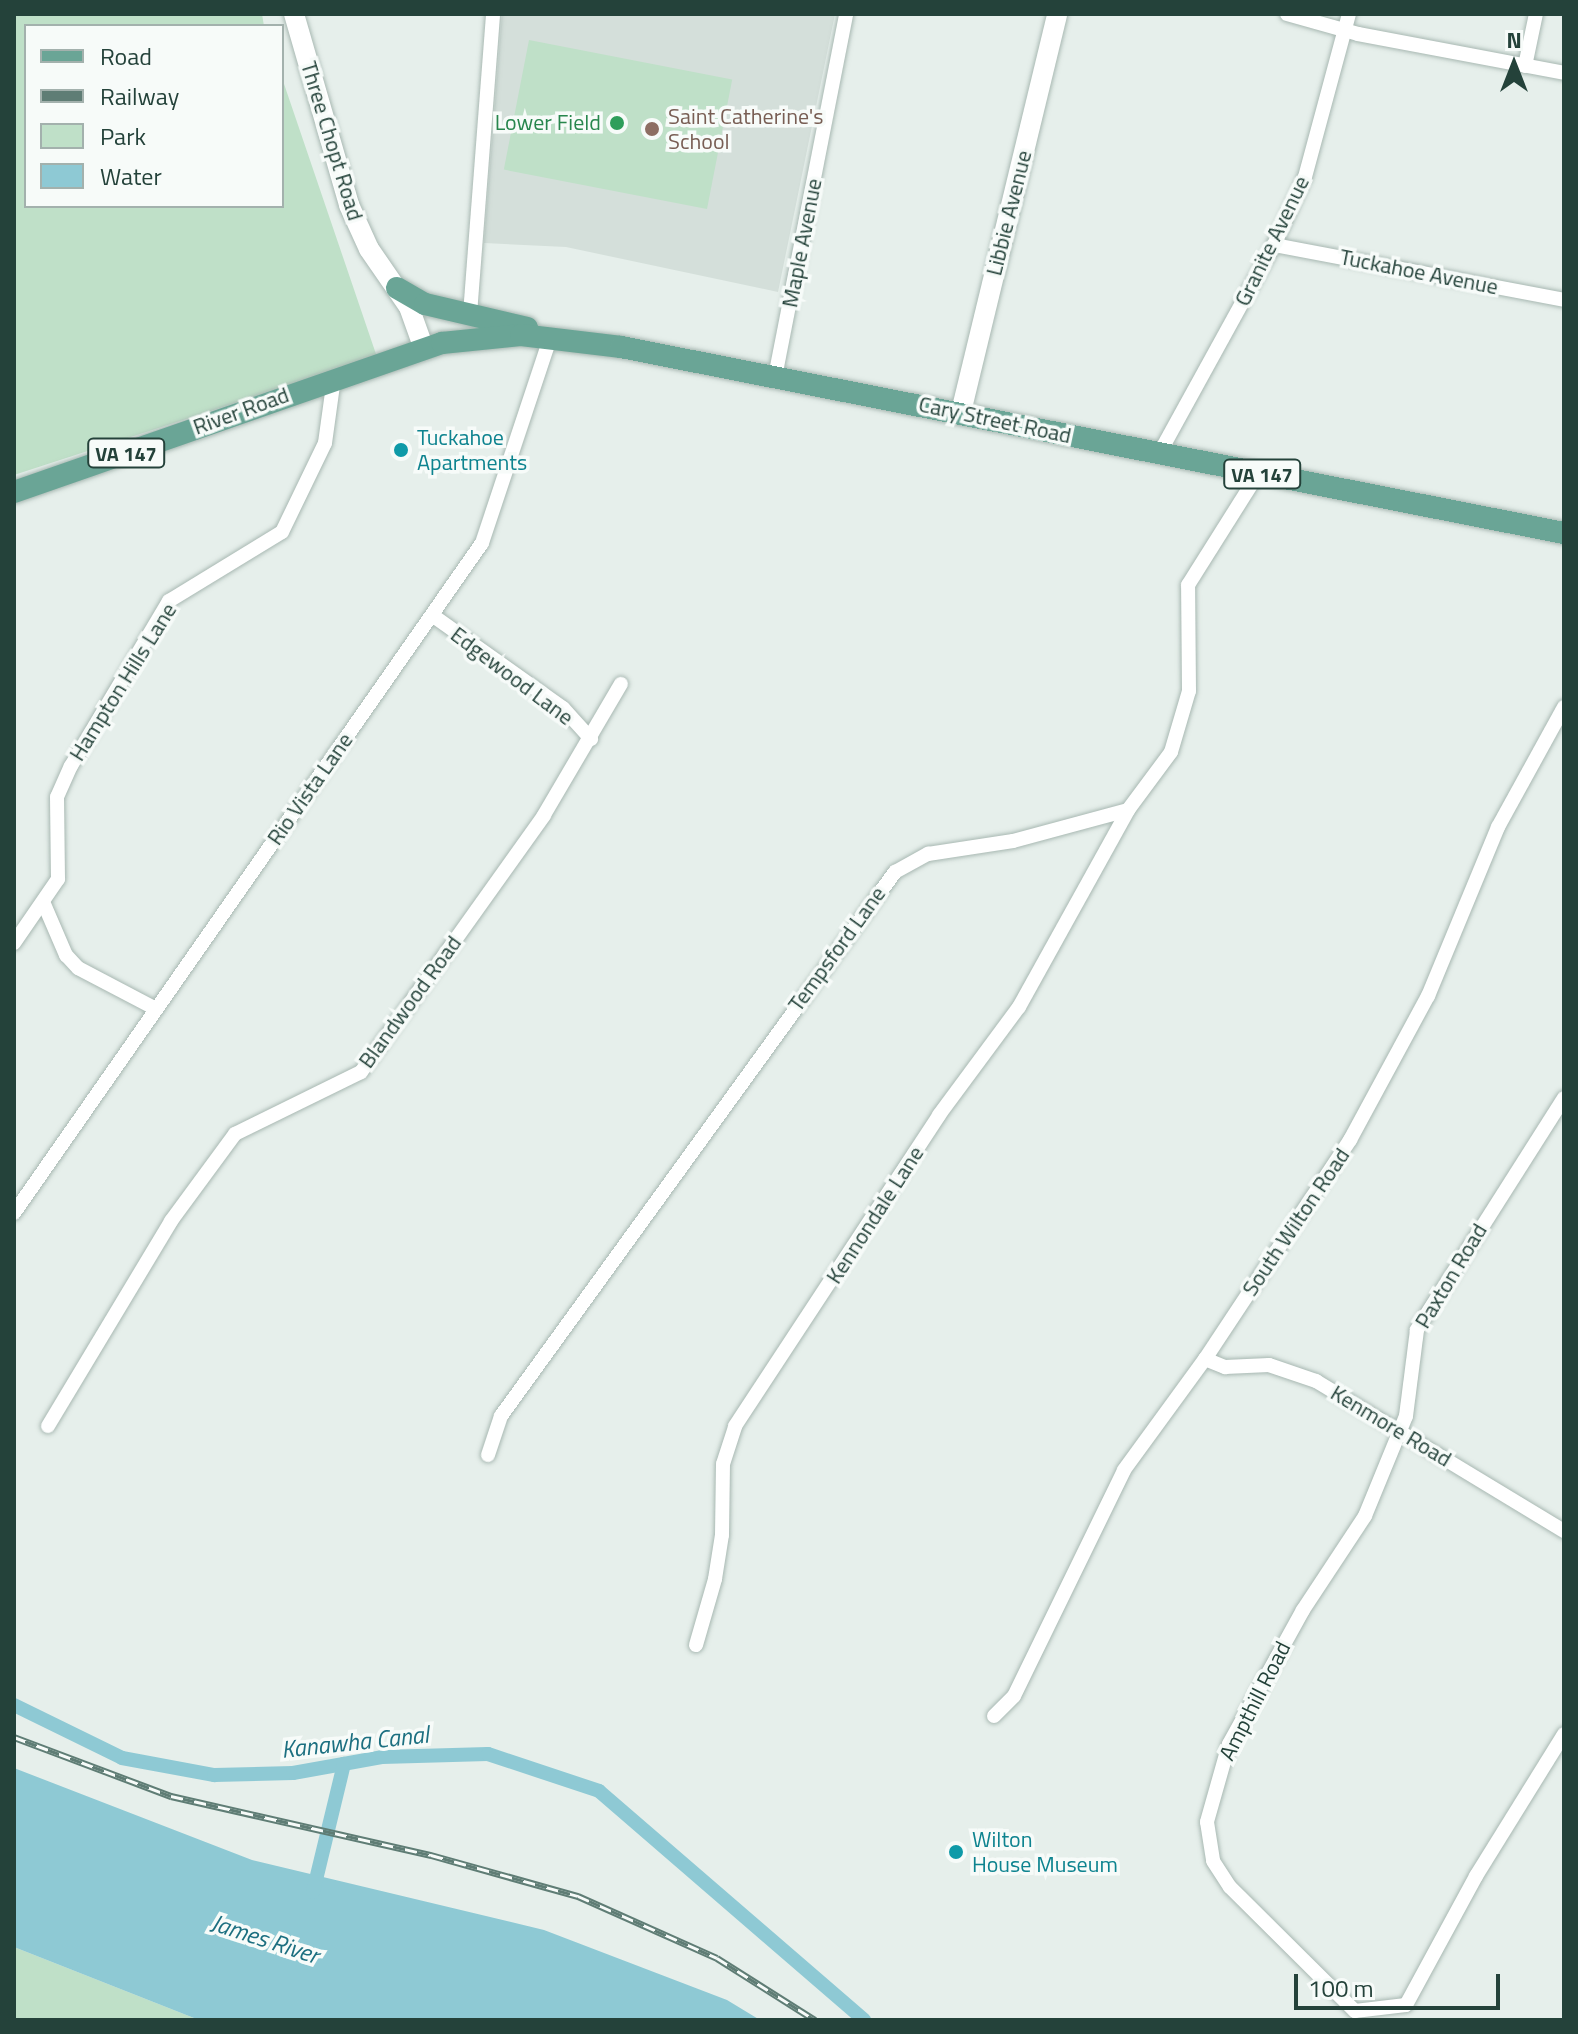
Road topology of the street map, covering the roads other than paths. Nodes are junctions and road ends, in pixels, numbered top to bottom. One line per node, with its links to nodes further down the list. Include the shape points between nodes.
1 (294, 14): 12 (main road, Three Chopt Road, via 349,205 369,249)
2 (493, 14): 14 (street)
3 (846, 14): 17 (street, Maple Avenue)
4 (1057, 14): 19 (main road, Libbie Avenue)
5 (1287, 14): 8 (street)
6 (1349, 14): 8 (street, Granite Avenue)
7 (1536, 14): 9 (street)
8 (1345, 29): 9 (street); 11 (street, Granite Avenue, via 1305,177)
9 (1525, 66): 10 (street)
10 (1564, 73)
11 (1274, 245): 13 (street, Tuckahoe Avenue); 20 (street, Granite Avenue)
12 (397, 288): 14 (main road, via 425,304); 16 (main road, Three Chopt Road)
13 (1564, 300)
14 (470, 314): 15 (main road)
15 (551, 336): 16 (main road, Cary Street Road / VA 147, via 479,337); 17 (main road, Cary Street Road / VA 147); 24 (street, Rio Vista Lane, via 482,543)
16 (424, 349): 18 (main road, River Road / VA 147)
17 (775, 377): 19 (main road, Cary Street Road / VA 147)
18 (334, 378): 22 (main road, River Road / VA 147); 29 (street, Hampton Hills Lane, via 325,443 282,532 169,601 71,766 57,797 58,879)
19 (961, 412): 20 (main road, Cary Street Road / VA 147)
20 (1159, 454): 21 (main road, Cary Street Road / VA 147)
21 (1258, 474): 23 (main road, Cary Street Road / VA 147); 28 (street, via 1188,585 1189,691 1171,752)
22 (14, 492)
23 (1564, 533)
24 (432, 615): 27 (street, Edgewood Lane, via 563,708); 31 (street, Rio Vista Lane)
25 (621, 684): 27 (street, Blandwood Road)
26 (1564, 707): 34 (street, South Wilton Road, via 1498,827 1406,1040 1350,1140)
27 (591, 739): 35 (street, Blandwood Road, via 544,815 361,1072 235,1134 171,1221)
28 (1128, 810): 37 (street, Tempsford Lane, via 1013,841 928,854 895,872 501,1416); 40 (street, Kennondale Lane, via 1019,1007 939,1115 735,1426 723,1464 715,1579)
29 (44, 904): 30 (street, Hampton Hills Lane); 31 (street, via 66,955 78,968)
30 (14, 943)
31 (156, 1009): 33 (street, Rio Vista Lane)
32 (1564, 1098): 36 (street, Paxton Road, via 1417,1330)
33 (14, 1213)
34 (1205, 1359): 36 (street, Kenmore Road, via 1225,1367 1286,1369); 41 (street, South Wilton Road, via 1124,1470 1014,1696)
35 (48, 1426)
36 (1400, 1431): 38 (street, Paxton Road); 39 (street, Kenmore Road)
37 (488, 1455)
38 (1365, 1516): 42 (street, Ampthill Road, via 1303,1610 1229,1744 1207,1822 1213,1861 1230,1887 1355,2011 1406,2005 1476,1876)
39 (1564, 1531)
40 (696, 1645)
41 (994, 1716)
42 (1564, 1734)

